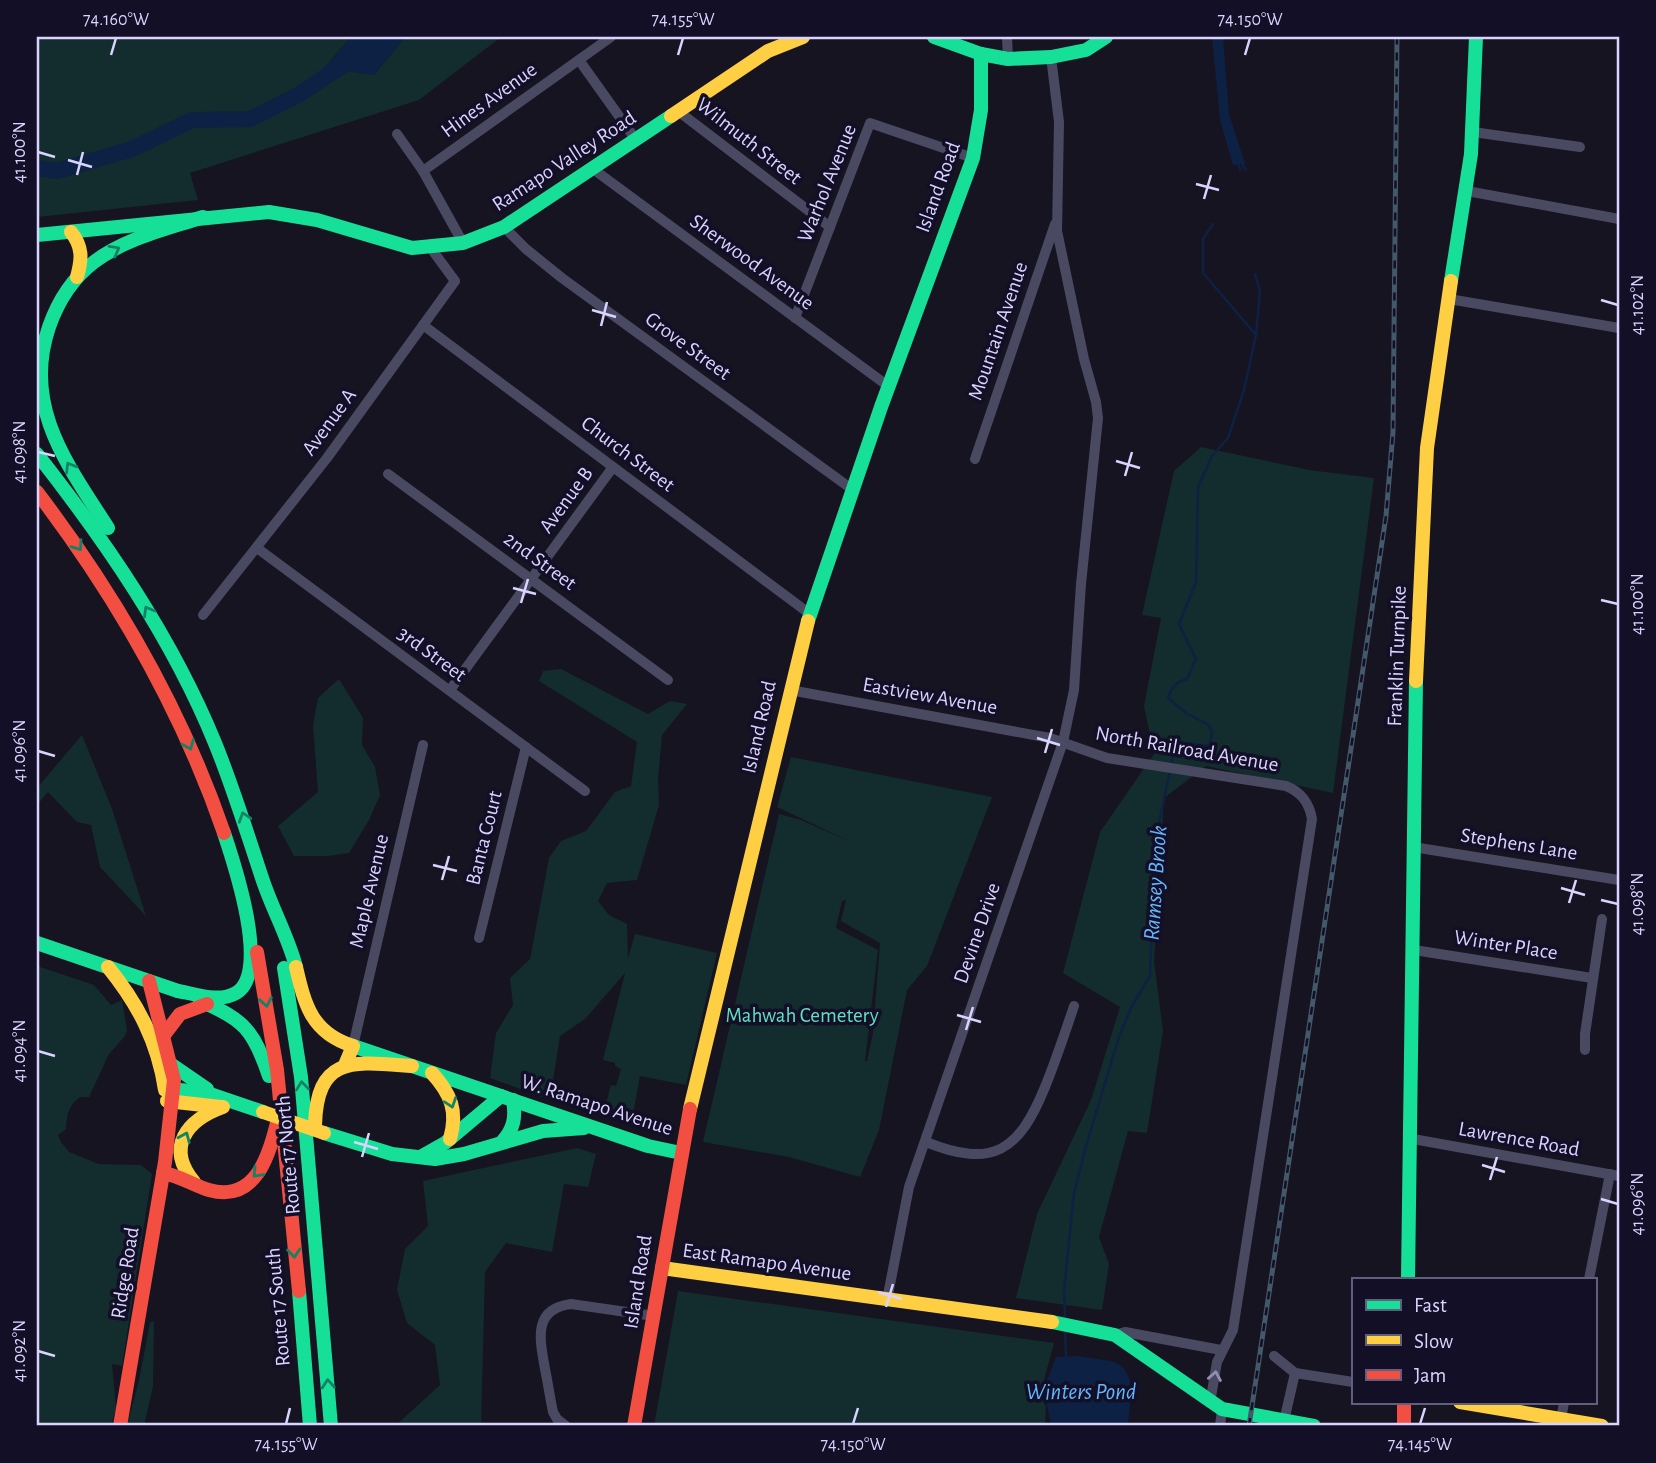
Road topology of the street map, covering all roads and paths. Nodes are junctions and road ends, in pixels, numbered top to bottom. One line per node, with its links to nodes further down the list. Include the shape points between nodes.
1 (611, 37): 10 (street, Hines Avenue)
2 (803, 37): 11 (main road, Ramapo Valley Road, via 768,51)
3 (934, 37): 7 (main road)
4 (1007, 37): 9 (street)
5 (1106, 37): 8 (main road, via 1086,50)
6 (1476, 37): 12 (main road, Franklin Turnpike)
7 (981, 54): 9 (main road); 16 (main road, Island Road, via 981,110)
8 (1051, 57): 9 (main road); 20 (street, North Railroad Avenue, via 1059,122)
9 (1008, 58)
10 (579, 60): 14 (street); 18 (street, Hines Avenue)
11 (678, 111): 14 (main road, Ramapo Valley Road); 24 (street, Wilmuth Street)
12 (1473, 132): 15 (street); 19 (main road, Franklin Turnpike)
13 (397, 134): 18 (street)
14 (636, 140): 17 (main road, Ramapo Valley Road)
15 (1580, 147)
16 (973, 158): 24 (street, Warhol Avenue, via 870,123); 34 (main road, Island Road)
17 (593, 169): 23 (main road, Ramapo Valley Road); 31 (street, Sherwood Avenue)
18 (423, 171): 27 (street)
19 (1467, 191): 22 (street); 30 (main road, Franklin Turnpike)
20 (1057, 216): 36 (street, Mountain Avenue); 49 (street, North Railroad Avenue, via 1098,418 1074,690)
21 (203, 217): 25 (main road, Ramapo Valley Road); 28 (main road, Ramapo Valley Road, via 269,212 317,220 412,248); 29 (main road, one-way to 21, via 94,261 128,243)
22 (1619, 219)
23 (504, 227): 27 (main road, Ramapo Valley Road); 39 (street, Grove Street, via 562,278)
24 (830, 228): 31 (street, Warhol Avenue)
25 (71, 232): 26 (main road, Ramapo Valley Road); 29 (main road, via 83,253)
26 (37, 235)
27 (463, 243): 28 (main road, Ramapo Valley Road)
28 (430, 247): 32 (street, Avenue A, via 455,281)
29 (77, 277): 41 (main road, one-way to 29, via 109,530 56,442 40,390 40,361 48,334)
30 (1449, 299): 33 (street); 53 (main road, Franklin Turnpike, via 1424,479)
31 (795, 318): 34 (street, Sherwood Avenue)
32 (423, 325): 37 (street, Church Street); 42 (street, Avenue A)
33 (1619, 328)
34 (888, 386): 39 (main road, Island Road)
35 (37, 454): 41 (main road)
36 (975, 459)
37 (613, 467): 43 (street, Avenue B); 44 (street, Church Street)
38 (388, 474): 43 (street, 2nd Street)
39 (853, 490): 44 (main road, Island Road)
40 (37, 492): 57 (main road, Route 17 South, one-way to 57, via 110,596 170,704 228,847)
41 (109, 548): 55 (main road, one-way to 41, via 241,808 206,723)
42 (257, 548): 45 (street, Avenue A); 48 (street, 3rd Street)
43 (532, 578): 46 (street, 2nd Street); 48 (street, Avenue B)
44 (810, 614): 47 (main road, Island Road)
45 (203, 615)
46 (668, 680)
47 (790, 690): 49 (street, Eastview Avenue); 83 (main road, Island Road)
48 (450, 691): 51 (street, 3rd Street)
49 (1063, 742): 82 (street, Devine Drive); 95 (street, North Railroad Avenue, via 1107,758 1286,786 1301,794 1312,819 1233,1330)
50 (423, 745): 68 (street, Maple Avenue)
51 (526, 747): 52 (street, 3rd Street); 58 (street, Banta Court)
52 (585, 791)
53 (1413, 847): 54 (street, Stephens Lane); 60 (main road, Franklin Turnpike)
54 (1619, 880)
55 (264, 882): 68 (main road, via 313,1018 327,1034); 88 (main road, Route 17 North, one-way to 55, via 297,1044)
56 (1602, 919): 62 (street)
57 (251, 936): 64 (main road, via 248,978 239,991 221,997); 77 (main road, Route 17 South, one-way to 77, via 268,1013)
58 (479, 938)
59 (37, 943): 61 (main road)
60 (1413, 950): 62 (street, Winter Place); 80 (main road, Franklin Turnpike)
61 (108, 967): 63 (main road); 74 (main road, via 141,1014)
62 (1592, 978): 69 (street)
63 (149, 981): 64 (main road); 67 (main road)
64 (178, 990): 65 (main road)
65 (206, 1004): 67 (main road, via 180,1014); 77 (main road, via 233,1015 251,1034)
66 (1074, 1006): 82 (street, via 1034,1115 1017,1137 976,1155 950,1152)
67 (164, 1035): 70 (main road)
68 (354, 1046): 71 (main road); 72 (main road)
69 (1585, 1050)
70 (172, 1065): 74 (main road); 76 (main road)
71 (345, 1065): 72 (main road); 88 (main road, via 326,1079 316,1101)
72 (412, 1066): 73 (main road, W. Ramapo Avenue)
73 (431, 1072): 75 (main road, W. Ramapo Avenue); 79 (main road, one-way to 79, via 454,1106)
74 (169, 1095): 76 (main road); 85 (main road, Ridge Road)
75 (507, 1098): 78 (main road, W. Ramapo Avenue); 79 (main road); 81 (main road, via 514,1124)
76 (228, 1104): 84 (main road, bridge, via 381,1152); 87 (main road, one-way to 76, via 182,1163 183,1136 196,1119)
77 (280, 1110): 87 (main road, one-way to 87, via 267,1161 251,1180 221,1192); 106 (main road, Route 17 South, one-way to 106)
78 (596, 1128): 81 (main road, via 552,1130); 83 (main road, W. Ramapo Avenue)
79 (450, 1139): 84 (main road)
80 (1413, 1139): 86 (street, Lawrence Road); 90 (main road, Franklin Turnpike)
81 (502, 1142): 84 (main road, via 445,1158)
82 (926, 1142): 92 (street, Devine Drive, via 909,1187)
83 (681, 1153): 89 (main road, Island Road)
84 (417, 1158)
85 (163, 1173): 87 (main road); 105 (main road, Ridge Road)
86 (1614, 1175): 91 (street)
87 (194, 1182)
88 (315, 1227): 107 (main road, Route 17 North, one-way to 88)
89 (662, 1268): 92 (main road, East Ramapo Avenue); 93 (main road, Island Road)
90 (1408, 1278)
91 (1589, 1278)
92 (887, 1300): 94 (main road, East Ramapo Avenue, via 1076,1325)
93 (654, 1316): 108 (street, via 571,1304 548,1314 540,1328 540,1342 553,1412); 109 (main road, Island Road)
94 (1115, 1335): 95 (street, via 1125,1332); 102 (main road)
95 (1222, 1350): 102 (street, North Railroad Avenue, one-way to 95)
96 (1274, 1356): 97 (street)
97 (1295, 1373): 98 (street); 104 (street)
98 (1352, 1382)
99 (1404, 1404): 112 (main road)
100 (1471, 1404): 103 (main road)
101 (1564, 1404): 103 (street)
102 (1216, 1406): 104 (main road); 110 (street, North Railroad Avenue)
103 (1561, 1420): 113 (main road)
104 (1284, 1421): 111 (main road)
105 (120, 1426)
106 (310, 1426)
107 (331, 1426)
108 (566, 1426)
109 (634, 1426)
110 (1220, 1426)
111 (1314, 1426)
112 (1404, 1426)
113 (1593, 1426)

